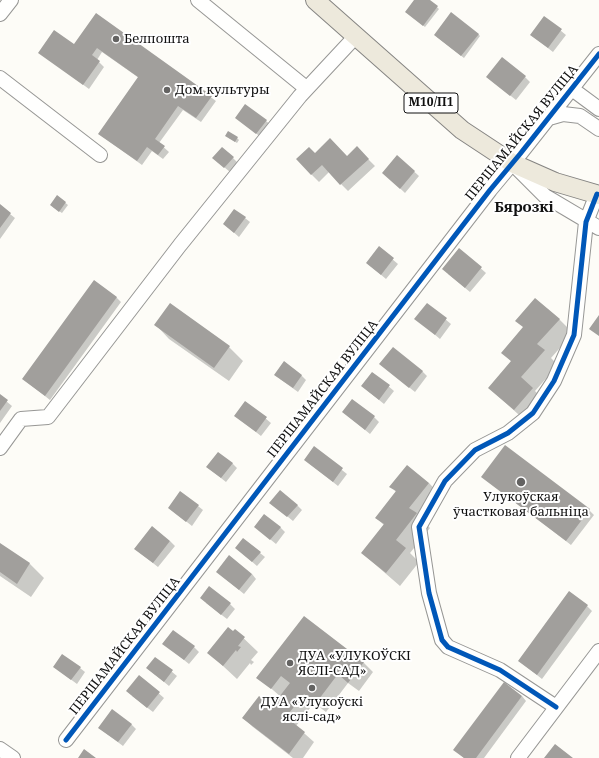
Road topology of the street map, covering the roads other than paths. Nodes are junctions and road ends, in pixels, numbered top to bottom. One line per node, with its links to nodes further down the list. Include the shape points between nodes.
1 (11, 0): 4 (street)
2 (198, 0): 8 (street)
3 (315, 0): 5 (main road, М10/П1)
4 (0, 14)
5 (355, 37): 8 (street); 14 (main road, М10/П1, via 462,130)
6 (599, 54): 9 (street, ПЕРШАМАЙСКАЯ ВУЛІЦА)
7 (0, 78): 13 (street)
8 (306, 88): 18 (street, via 48,417 20,419)
9 (572, 89): 10 (street); 11 (street, ПЕРШАМАЙСКАЯ ВУЛІЦА)
10 (599, 109)
11 (549, 118): 12 (street, via 563,114 580,116); 14 (street, ПЕРШАМАЙСКАЯ ВУЛІЦА)
12 (599, 129)
13 (100, 155)
14 (512, 163): 15 (main road, М10/П1, via 555,182); 16 (street, via 545,196); 21 (street, ПЕРШАМАЙСКАЯ ВУЛІЦА)
15 (598, 195): 16 (street)
16 (586, 222): 17 (street); 20 (street, via 574,335 554,381 533,413 508,433 475,450 445,481 419,527 429,594 442,640 448,647 500,670)
17 (599, 228)
18 (0, 448)
19 (599, 651): 20 (street)
20 (556, 707): 22 (street)
21 (66, 740)
22 (518, 758)

